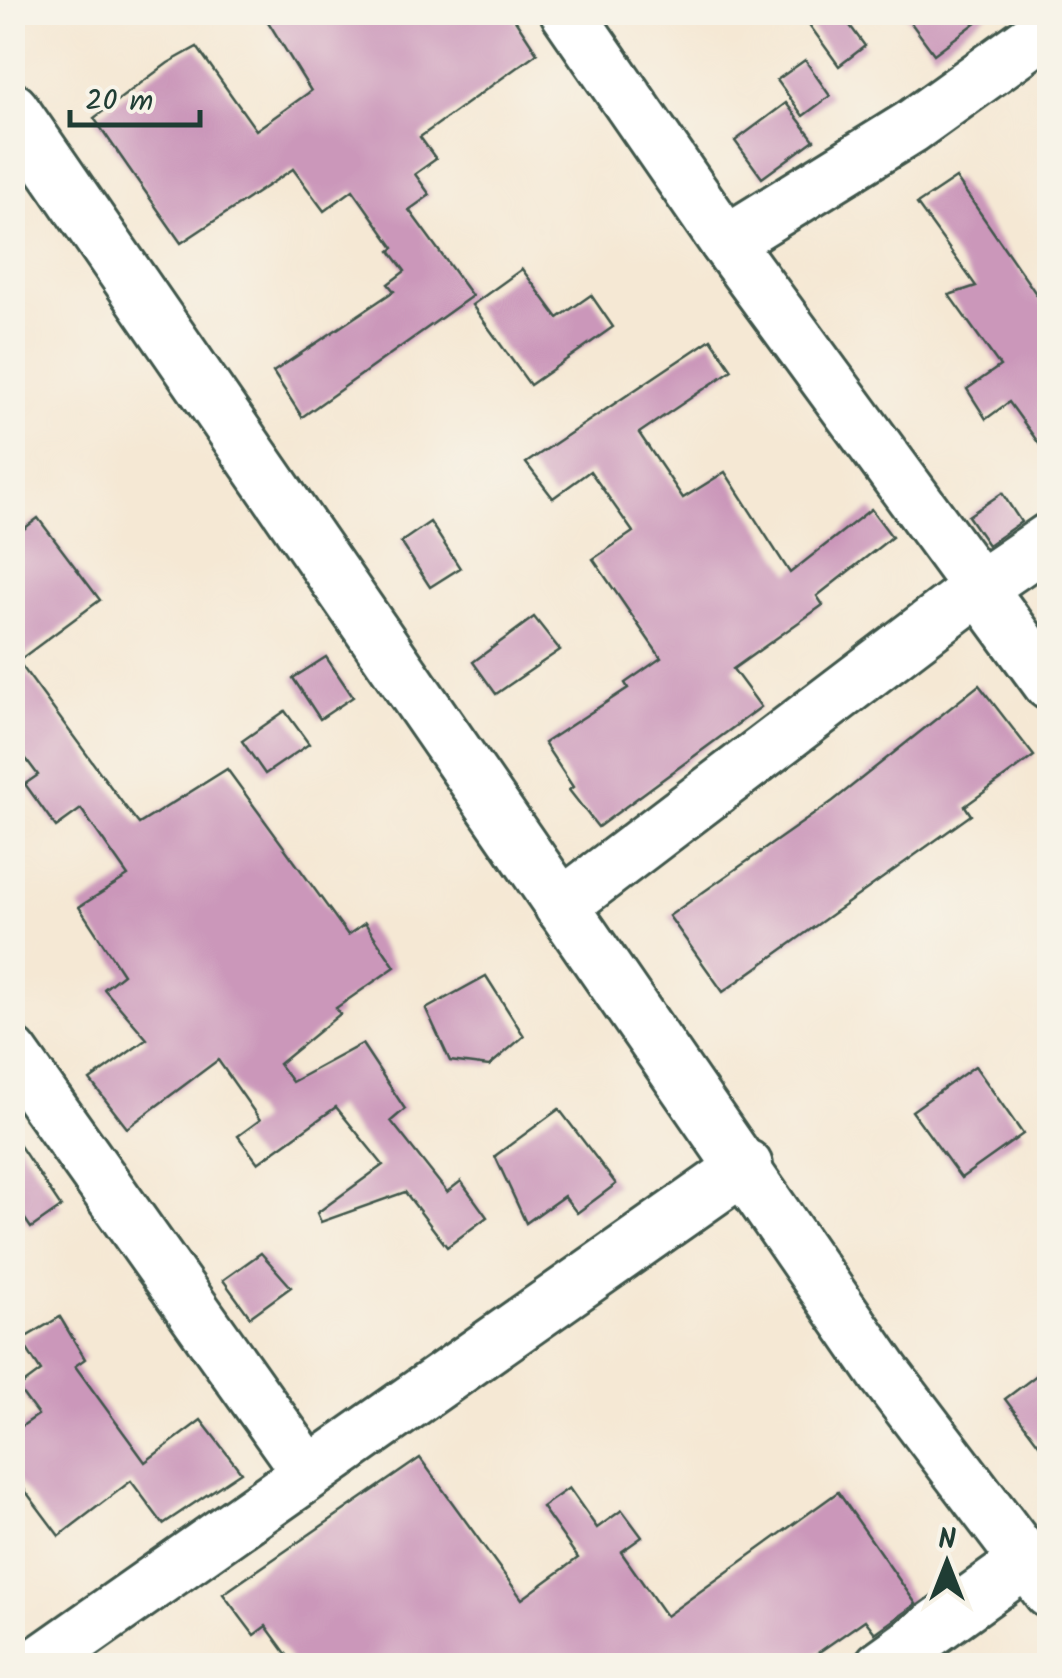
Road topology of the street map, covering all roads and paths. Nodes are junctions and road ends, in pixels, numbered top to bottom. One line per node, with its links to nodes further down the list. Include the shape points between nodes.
1 (567, 12): 4 (street)
2 (1050, 27): 4 (street, via 912,127)
3 (12, 110): 8 (street)
4 (726, 242): 6 (street)
5 (1050, 540): 6 (street)
6 (980, 587): 7 (street); 8 (street)
7 (1050, 684)
8 (561, 906): 10 (street)
9 (20, 1079): 11 (street)
10 (746, 1166): 11 (street); 12 (street, via 884,1373)
11 (308, 1472): 13 (street)
12 (1038, 1576): 14 (street)
13 (36, 1666)
14 (881, 1666)

